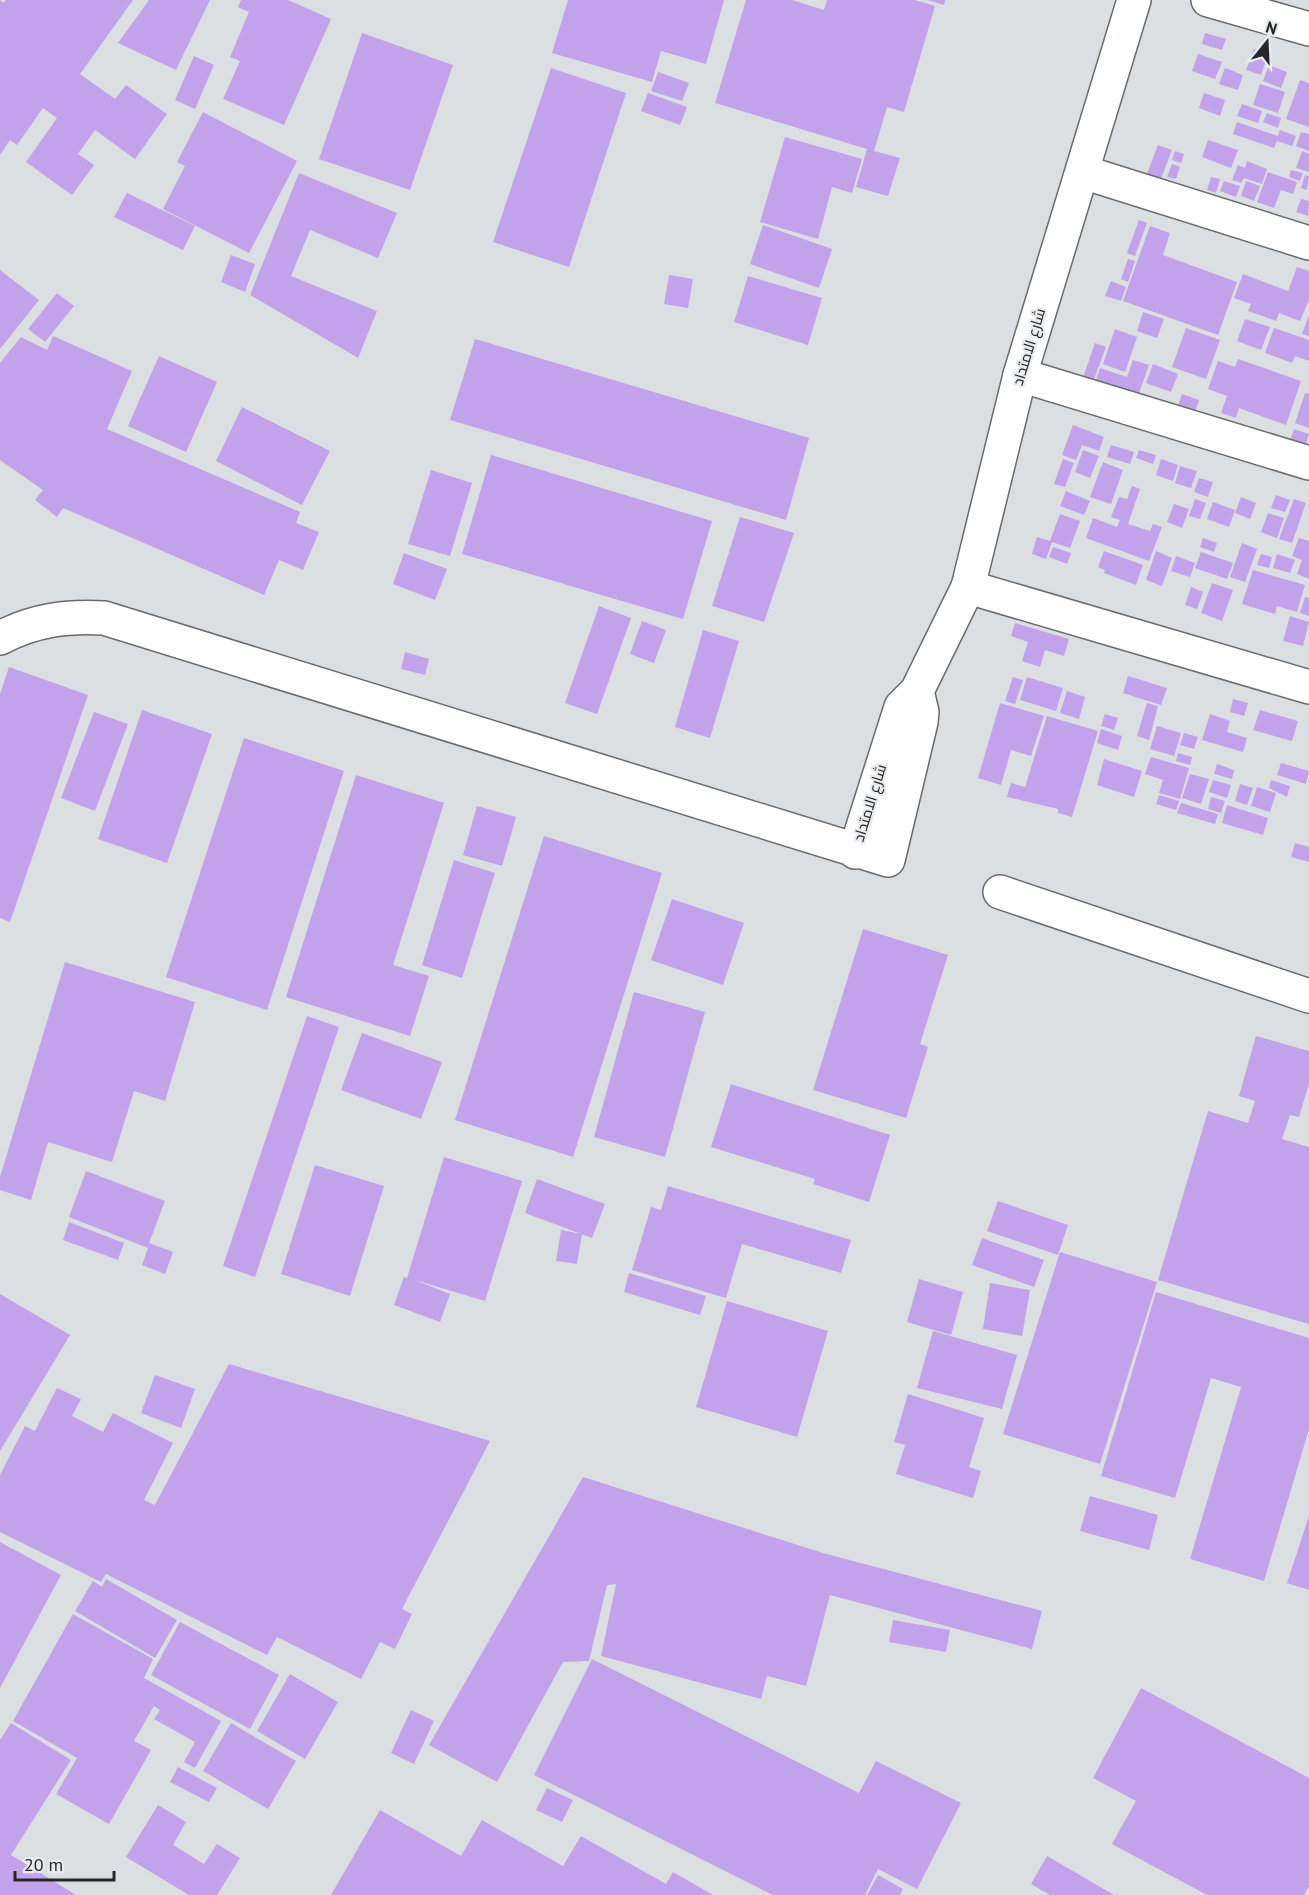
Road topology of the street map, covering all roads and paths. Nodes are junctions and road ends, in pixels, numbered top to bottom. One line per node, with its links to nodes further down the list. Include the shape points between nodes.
1 (1134, 0): 4 (street, شارع الامتداد)
2 (1208, 0): 3 (street)
3 (1309, 29)
4 (1083, 172): 5 (street); 6 (street, شارع الامتداد)
5 (1309, 243)
6 (1020, 375): 7 (street); 8 (street, شارع الامتداد)
7 (1309, 463)
8 (968, 587): 10 (street); 11 (street, شارع الامتداد)
9 (0, 638): 12 (street, via 34,622 69,616 104,618)
10 (1309, 687)
11 (917, 691): 12 (street, شارع الامتداد, via 901,707); 12 (street, شارع الامتداد, via 921,722 888,860)
12 (855, 852)
13 (1000, 892): 14 (street)
14 (1309, 996)

